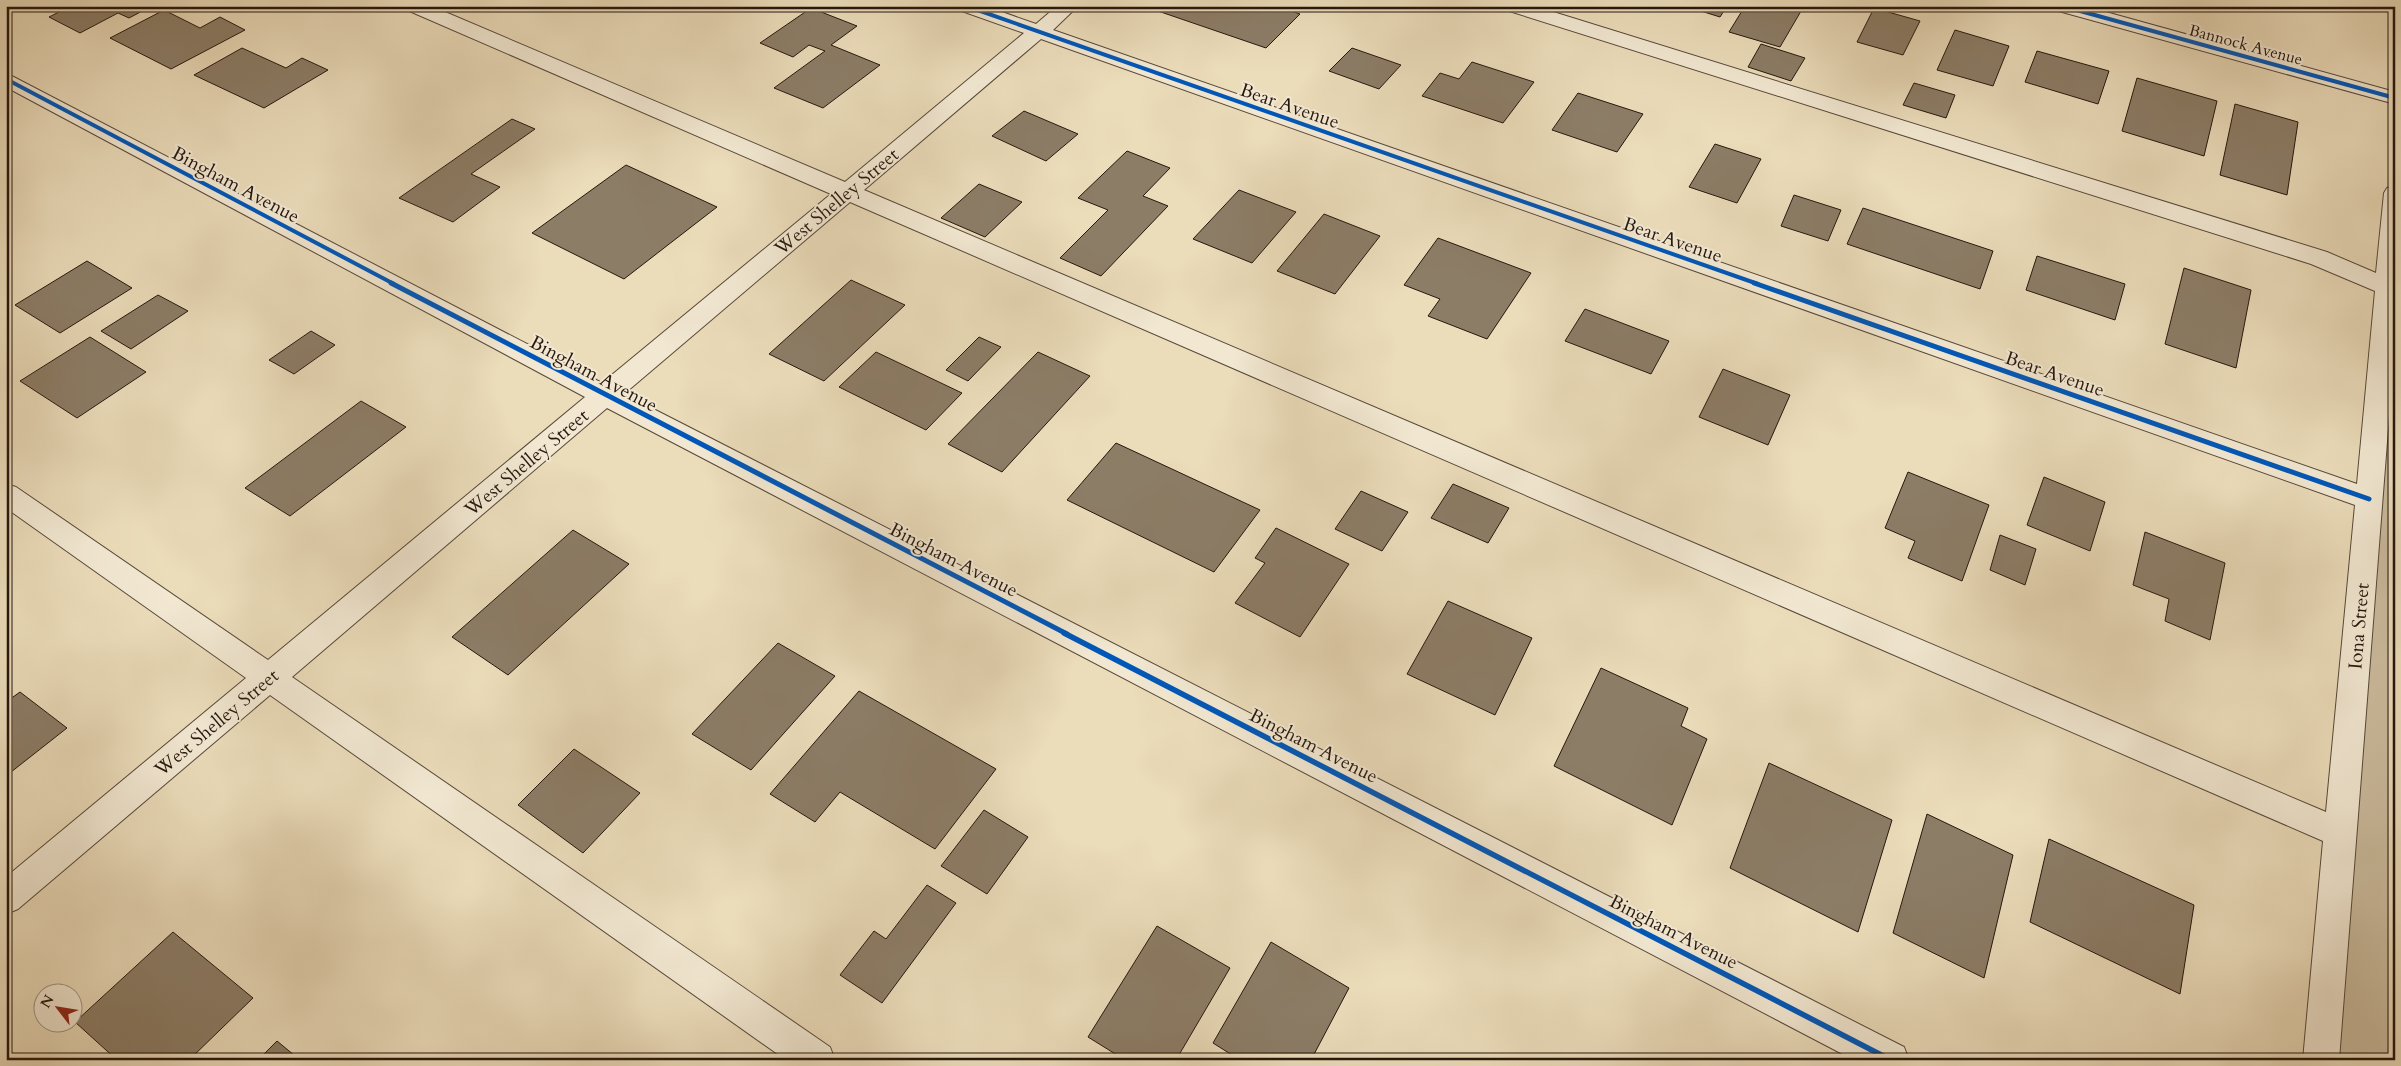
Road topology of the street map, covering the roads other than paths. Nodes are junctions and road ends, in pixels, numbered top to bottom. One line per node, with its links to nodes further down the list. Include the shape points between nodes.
1 (414, 6): 9 (street)
2 (966, 6): 6 (street, Bear Avenue)
3 (1069, 6): 6 (street, West Shelley Street)
4 (1513, 6): 11 (street, via 2320,258)
5 (2062, 6): 8 (street, Bannock Avenue)
6 (1039, 33): 9 (street, West Shelley Street); 14 (street, Bear Avenue)
7 (6, 79): 12 (street, Bingham Avenue)
8 (2395, 98)
9 (848, 191): 12 (street, West Shelley Street); 16 (street)
10 (2395, 193): 11 (street, Iona Street)
11 (2391, 289): 14 (street, Iona Street)
12 (605, 396): 15 (street, West Shelley Street); 19 (street, Bingham Avenue)
13 (6, 494): 15 (street)
14 (2369, 499): 16 (street, Iona Street)
15 (269, 677): 17 (street, West Shelley Street); 18 (street)
16 (2340, 833): 20 (street, Iona Street)
17 (6, 898)
18 (817, 1060)
19 (1891, 1060)
20 (2321, 1060)

